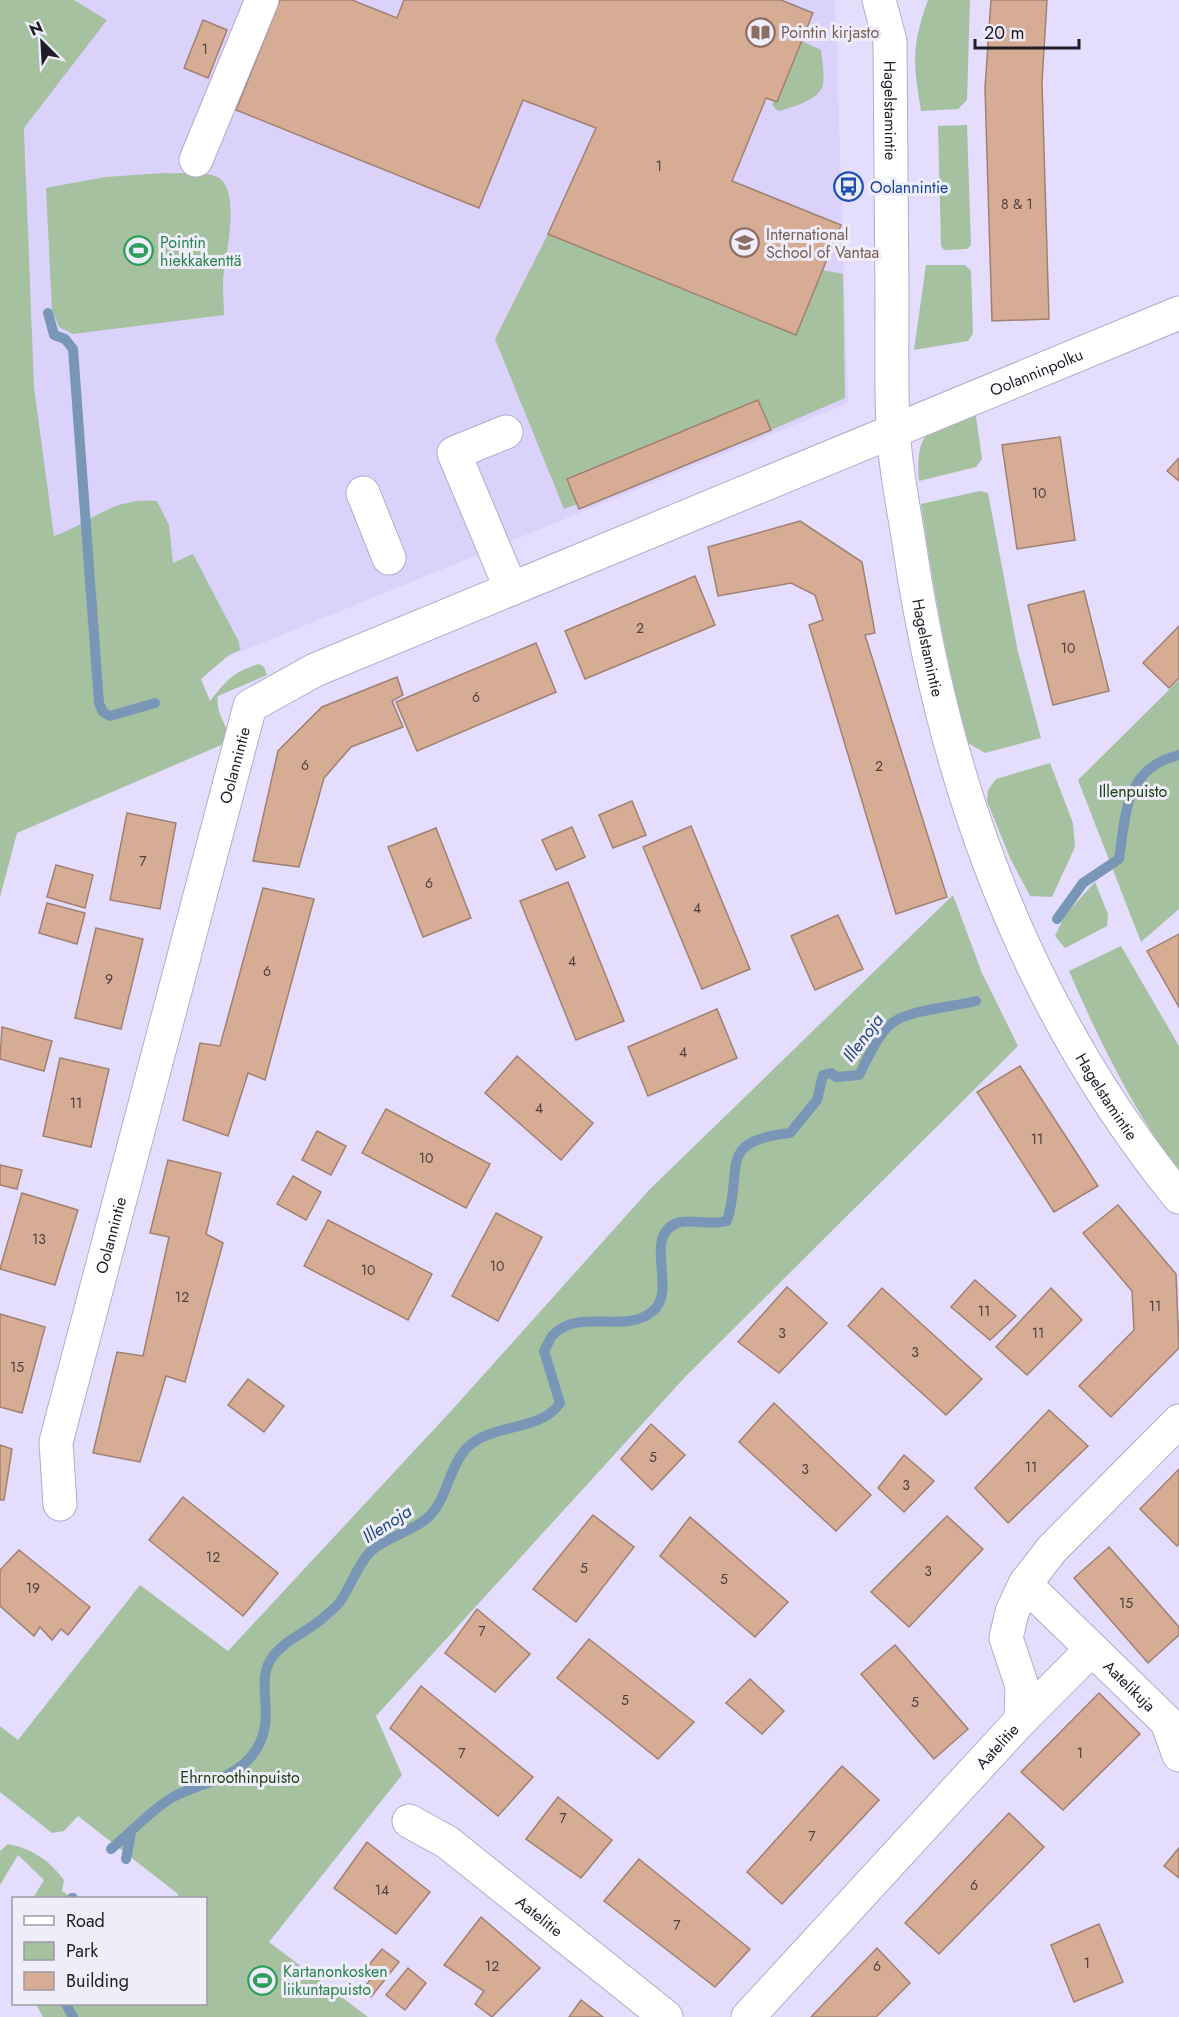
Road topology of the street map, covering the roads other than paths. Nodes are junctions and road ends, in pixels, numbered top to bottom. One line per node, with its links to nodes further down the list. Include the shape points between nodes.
1 (262, 0): 5 (street)
2 (879, 0): 4 (street, Hagelstamintie)
3 (904, 0): 4 (street, Hagelstamintie)
4 (890, 41): 7 (street, Hagelstamintie)
5 (196, 160)
6 (1179, 313): 7 (street, Oolanninpolku)
7 (893, 430): 11 (street, Oolannintie); 12 (street, Hagelstamintie, via 928,657 959,774 992,873 1036,978 1088,1067)
8 (506, 432): 11 (street, via 454,453)
9 (363, 493): 10 (street)
10 (389, 558)
11 (511, 589): 14 (street, Oolannintie, via 315,670 250,706 56,1442)
12 (1179, 1197)
13 (1179, 1421): 15 (street, Aatelitie, via 1052,1549)
14 (60, 1504)
15 (1025, 1584): 16 (street, Aatelikuja); 17 (street, Aatelitie, via 1006,1638 1022,1686)
16 (1092, 1649): 17 (street, Aatelikuja); 18 (street, Aatelikuja, via 1167,1722)
17 (1021, 1720): 21 (street, Aatelitie)
18 (1179, 1755)
19 (409, 1821): 20 (street, Aatelitie, via 447,1842)
20 (666, 2017)
21 (748, 2017)

